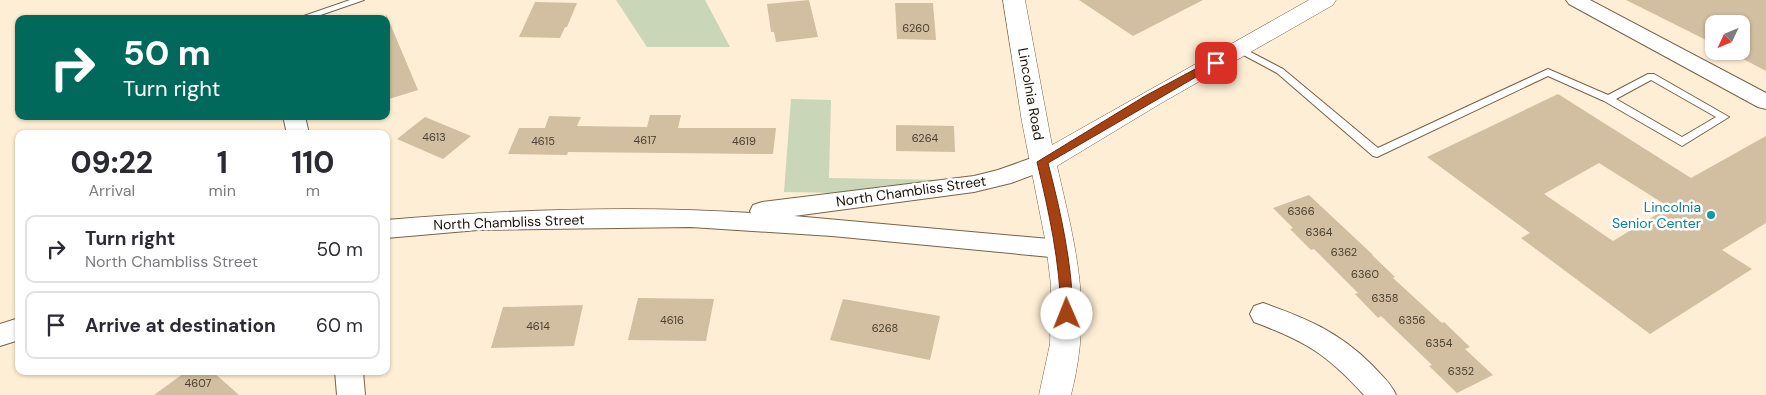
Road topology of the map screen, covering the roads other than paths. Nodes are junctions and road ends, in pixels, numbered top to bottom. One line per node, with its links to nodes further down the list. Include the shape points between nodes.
1 (360, 0): 5 (lane)
2 (1014, 0): 9 (main road, Lincolnia Road)
3 (1324, 0): 6 (main road, North Chambliss Street)
4 (1576, 0): 8 (street)
5 (312, 15)
6 (1239, 49): 7 (lane, via 1296,83 1377,153 1548,72); 9 (main road, North Chambliss Street, via 1149,98)
7 (1608, 99): 7 (lane, via 1682,142 1724,117 1651,76)
8 (1766, 102)
9 (1043, 162): 10 (street, North Chambliss Street, via 974,184); 12 (main road, Lincolnia Road)
10 (692, 218): 11 (street, North Chambliss Street, via 478,221); 12 (street, North Chambliss Street, via 832,227)
11 (390, 229)
12 (1061, 249): 18 (main road, Lincolnia Road, via 1067,284 1068,329)
13 (1263, 314): 19 (street, via 1303,330 1335,349)
14 (15, 330): 15 (street)
15 (0, 335)
16 (349, 375): 17 (street)
17 (351, 395)
18 (1055, 395)
19 (1382, 395)

